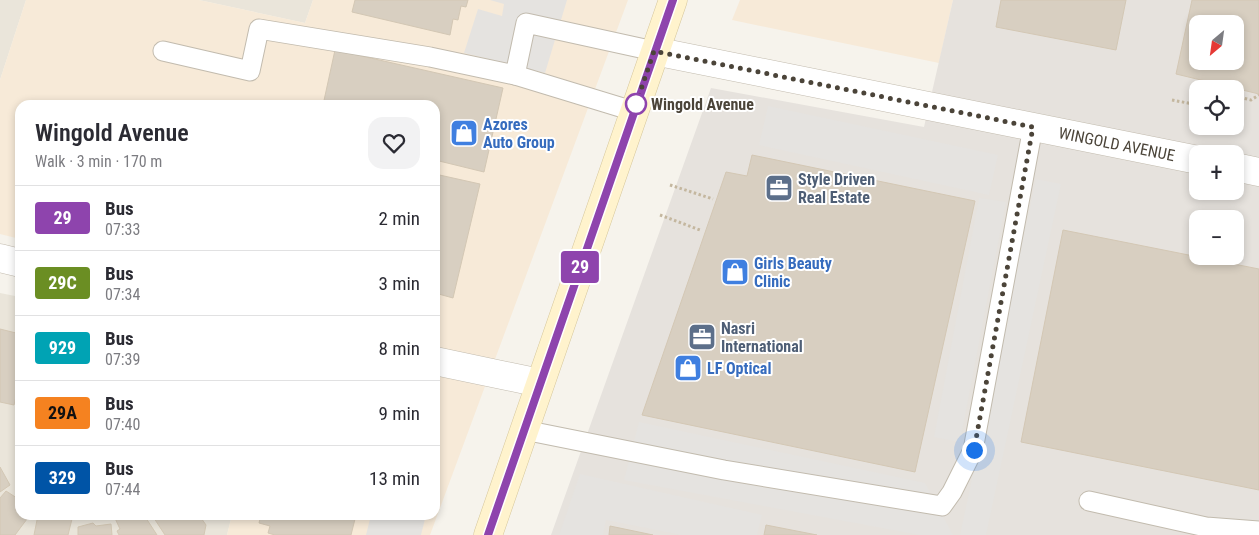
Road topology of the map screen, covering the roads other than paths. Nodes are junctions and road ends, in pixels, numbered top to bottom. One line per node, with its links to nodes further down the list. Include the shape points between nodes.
1 (673, 0): 3 (main road)
2 (163, 51): 4 (lane, via 250,71 259,29 430,57)
3 (654, 51): 4 (lane, via 526,23); 5 (main road); 6 (street, WINGOLD AVENUE)
4 (515, 75): 5 (lane)
5 (633, 111): 13 (main road)
6 (1033, 127): 7 (street, WINGOLD AVENUE); 14 (lane, via 974,450 942,506 724,470)
7 (1189, 158)
8 (1244, 169): 9 (street)
9 (1259, 172)
10 (0, 258): 11 (street)
11 (15, 262)
12 (440, 362): 13 (street)
13 (540, 383): 14 (main road)
14 (524, 430): 17 (main road)
15 (1089, 501): 16 (lane, via 1206,527)
16 (1259, 531)
17 (488, 535)

